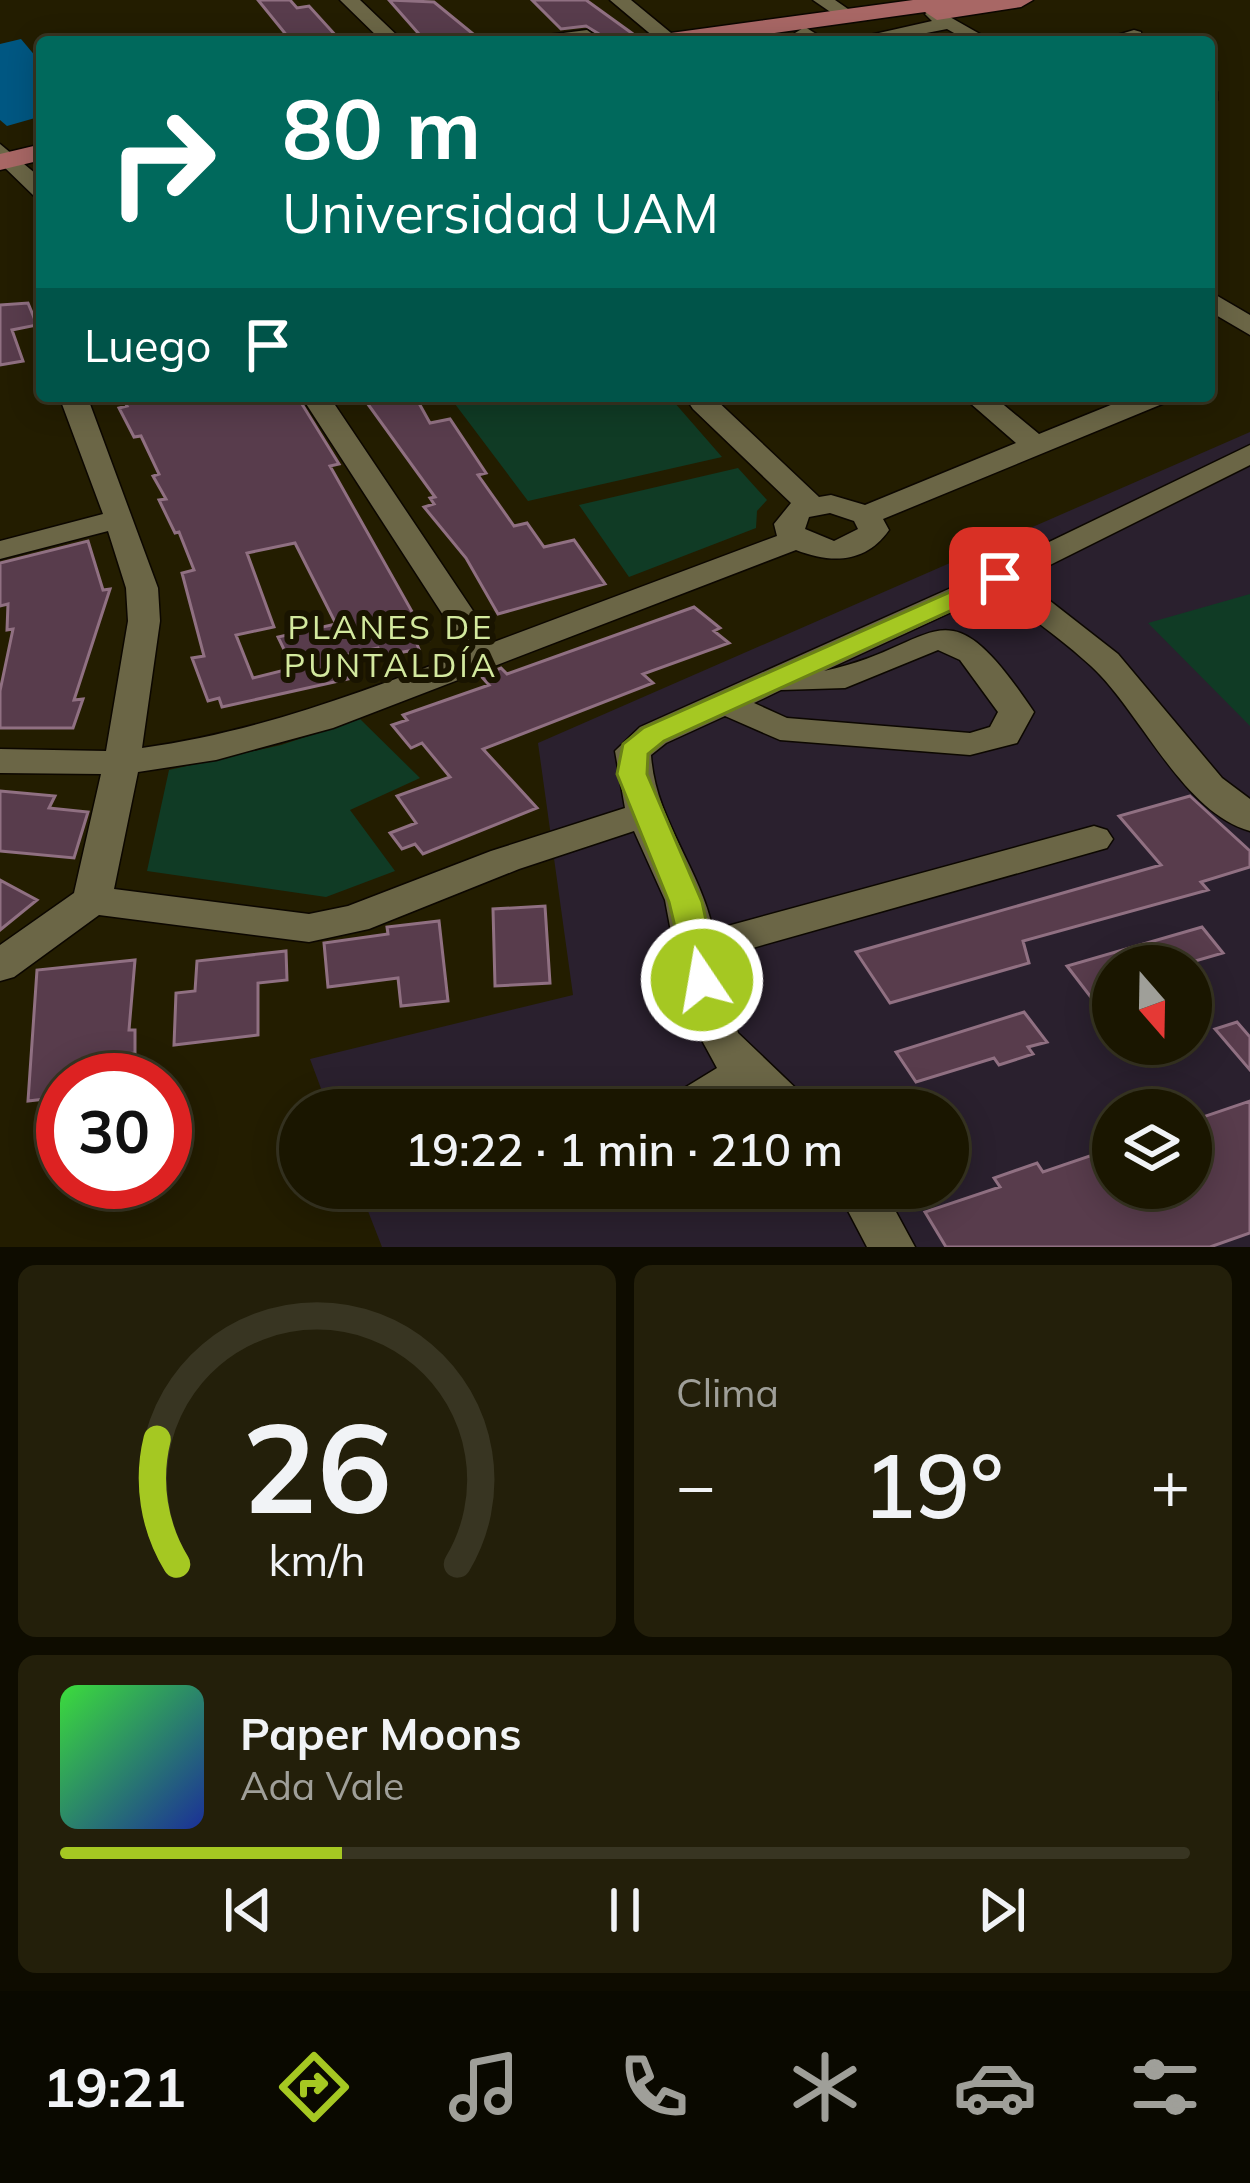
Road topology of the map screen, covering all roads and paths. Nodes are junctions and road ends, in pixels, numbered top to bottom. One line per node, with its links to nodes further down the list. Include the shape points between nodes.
1 (349, 0): 10 (street)
2 (619, 0): 11 (street)
3 (822, 0): 8 (street)
4 (965, 0): 6 (main road)
5 (1021, 0): 7 (main road)
6 (893, 5): 8 (main road)
7 (942, 18): 8 (street); 9 (main road); 14 (street)
8 (851, 30): 9 (main road)
9 (810, 33): 12 (main road); 13 (main road)
10 (388, 36)
11 (663, 36)
12 (763, 36)
13 (768, 36)
14 (974, 36)
15 (36, 141): 17 (main road)
16 (36, 152): 17 (main road)
17 (3, 155): 18 (street)
18 (36, 185)
19 (1215, 303): 20 (street)
20 (1250, 327)
21 (76, 402): 30 (street)
22 (319, 402): 34 (street)
23 (983, 402): 26 (street)
24 (1142, 402): 26 (street)
25 (703, 403): 28 (street)
26 (1035, 445): 29 (street)
27 (1250, 454): 33 (street)
28 (811, 506): 29 (street, via 831,503); 31 (street, via 788,524)
29 (866, 515): 31 (street, via 871,538 850,548)
30 (120, 519): 32 (street); 38 (street, via 144,621)
31 (797, 539): 34 (street)
32 (0, 550)
33 (1000, 578): 35 (street); 40 (street, via 1106,662 1209,787)
34 (488, 658): 38 (street, via 321,720 216,749)
35 (773, 682): 36 (street); 36 (street, via 832,681 933,640 953,640 972,652 1016,712 1004,735 970,744 780,729)
36 (726, 703): 39 (street, via 633,751)
37 (0, 761): 38 (street)
38 (122, 763): 42 (street)
39 (646, 814): 42 (street, via 355,920 309,928); 43 (street, via 686,902)
40 (1250, 818)
41 (1094, 839): 43 (street)
42 (92, 900): 44 (street)
43 (696, 950): 45 (street, via 720,1041)
44 (0, 966)
45 (745, 1072): 46 (street); 47 (street)
46 (718, 1089)
47 (765, 1089)
48 (871, 1209): 49 (street)
49 (892, 1247)

